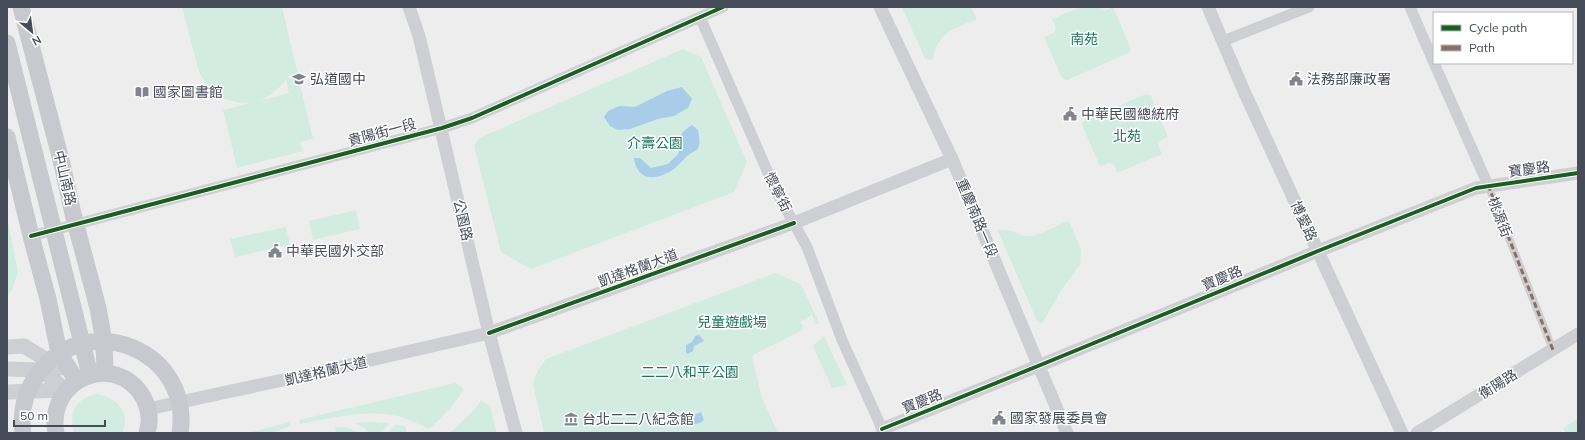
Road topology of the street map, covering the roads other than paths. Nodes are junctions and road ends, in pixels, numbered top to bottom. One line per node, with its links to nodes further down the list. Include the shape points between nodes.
1 (21, 7): 19 (main road, 中山南路)
2 (409, 7): 13 (street, 公園路, via 419,36)
3 (723, 7): 8 (street, 貴陽街一段)
4 (880, 7): 15 (street, 重慶南路一段)
5 (1208, 7): 9 (street, 博愛路)
6 (1309, 7): 9 (street)
7 (1410, 7): 11 (street, 桃源街)
8 (700, 17): 13 (street, 貴陽街一段, via 479,115); 18 (street, 懷寧街, via 776,191)
9 (1223, 41): 22 (street, 博愛路)
10 (7, 43): 20 (main road, 中山南路)
11 (1433, 61)
12 (1434, 64): 17 (street, 桃源街)
13 (442, 128): 19 (street, 貴陽街一段); 23 (street, 公園路)
14 (7, 137): 21 (main road)
15 (952, 159): 18 (street, 凱達格蘭大道); 30 (street, 重慶南路一段)
16 (1578, 173): 17 (street, 寶慶路)
17 (1488, 185): 22 (street, 寶慶路); 28 (street, 桃源街)
18 (794, 223): 23 (street, 凱達格蘭大道); 37 (street, 懷寧街, via 807,247 842,340)
19 (76, 224): 20 (street, 貴陽街一段); 25 (main road, 中山南路, via 98,308)
20 (55, 230): 21 (street, 貴陽街一段); 26 (main road, 中山南路)
21 (31, 236): 29 (main road, via 48,299)
22 (1318, 250): 30 (street, 寶慶路); 44 (street, 博愛路)
23 (489, 333): 35 (street, 凱達格蘭大道); 42 (street, 公園路)
24 (1578, 334): 28 (street, 衡陽路)
25 (104, 342): 26 (main road); 32 (main road, 中山南路); 35 (main road, via 132,347 153,359 169,378)
26 (82, 344): 29 (main road); 32 (main road, 中山南路)
27 (7, 347): 29 (main road, via 24,346)
28 (1553, 350): 45 (street, 衡陽路)
29 (50, 361): 31 (main road); 32 (main road); 32 (main road); 33 (main road)
30 (1038, 366): 37 (street, 寶慶路); 43 (street, 重慶南路一段)
31 (7, 369)
32 (84, 380): 33 (main road); 36 (main road, via 120,377 132,384 142,395); 39 (main road, via 61,397 56,410)
33 (28, 391): 34 (main road); 38 (main road, via 22,416)
34 (7, 392)
35 (180, 402): 36 (street, 凱達格蘭大道); 41 (main road)
36 (148, 409): 40 (main road)
37 (883, 431)
38 (23, 433)
39 (56, 433)
40 (147, 433)
41 (180, 433)
42 (516, 433)
43 (1067, 433)
44 (1402, 433)
45 (1417, 433)

